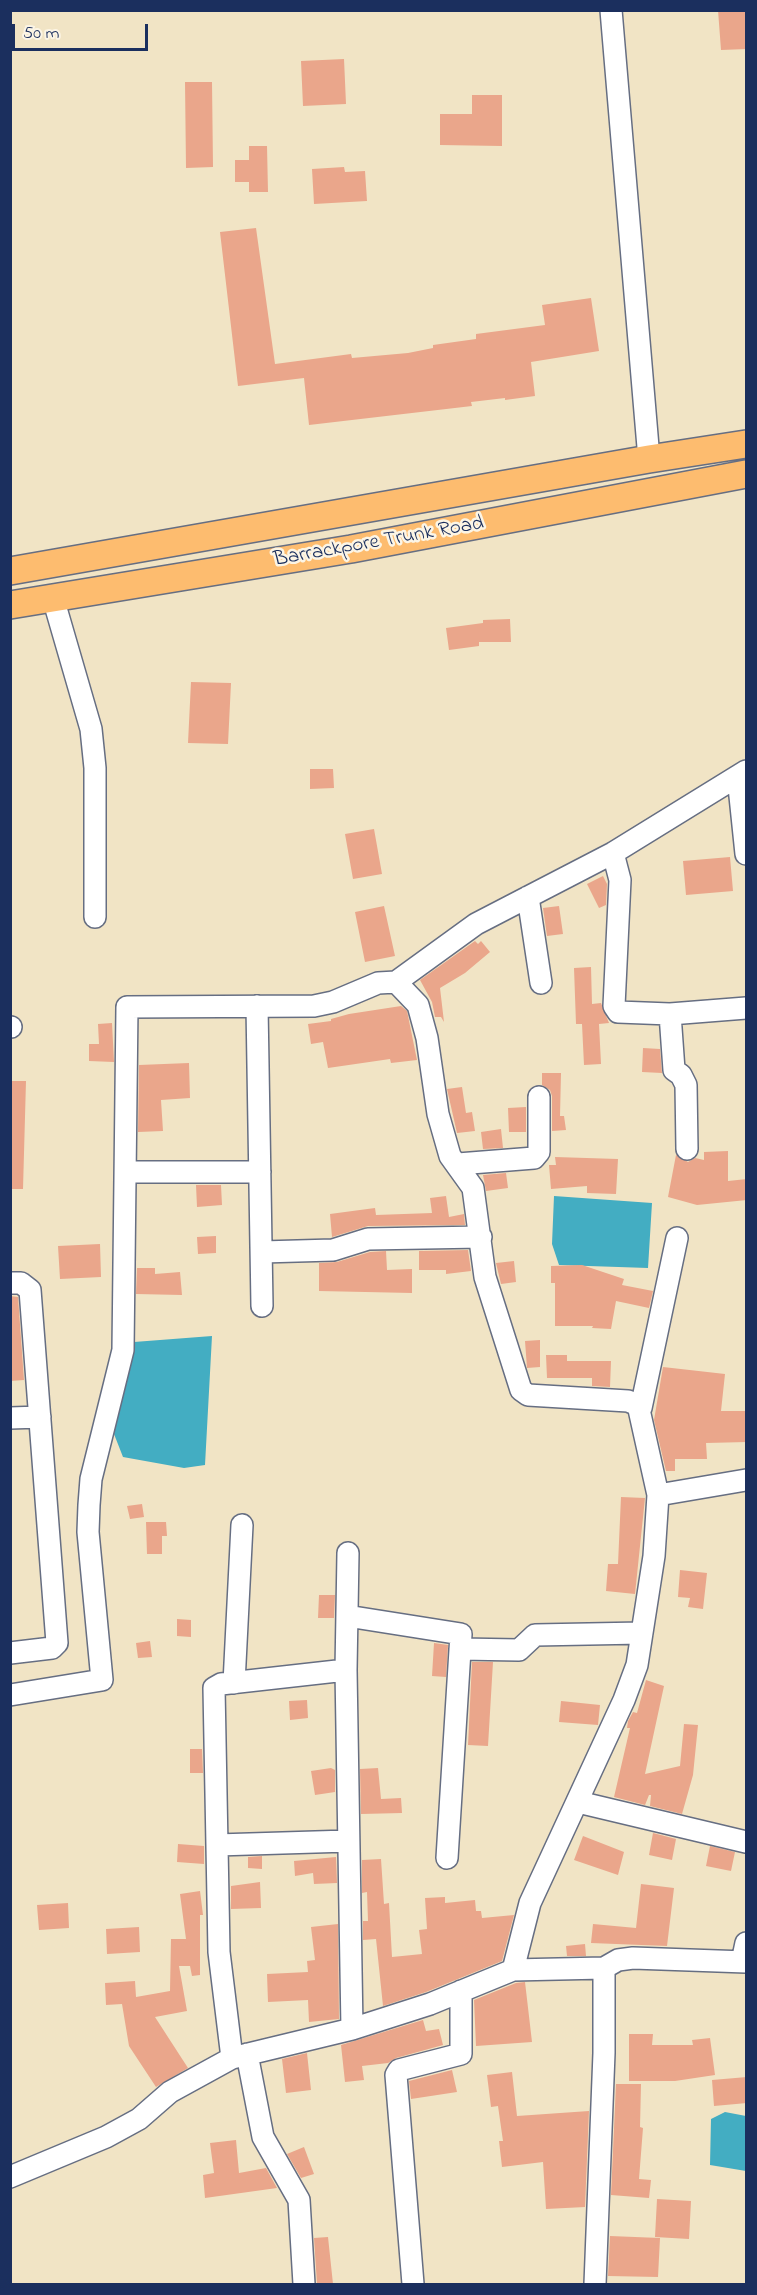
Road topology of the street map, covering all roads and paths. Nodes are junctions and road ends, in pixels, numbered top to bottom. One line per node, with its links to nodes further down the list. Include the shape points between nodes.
1 (611, 10): 3 (street)
2 (747, 444): 3 (main road, Barrackpore Trunk Road)
3 (649, 459): 5 (main road, Barrackpore Trunk Road)
4 (747, 474): 6 (main road, Barrackpore Trunk Road, via 351,549)
5 (10, 571)
6 (53, 598): 7 (main road, Barrackpore Trunk Road); 12 (street, via 91,729 95,768)
7 (10, 605)
8 (742, 774): 9 (street); 10 (street)
9 (613, 853): 11 (street); 17 (street, via 620,880 614,1006 618,1011)
10 (747, 854)
11 (528, 897): 13 (street, via 476,924); 14 (street)
12 (95, 917)
13 (396, 982): 15 (street, via 378,983 314,1006); 20 (street, via 418,1005 438,1114 450,1156)
14 (541, 983)
15 (257, 1006): 21 (street, via 127,1007); 22 (street)
16 (747, 1008): 17 (street)
17 (670, 1014): 19 (street, via 674,1070 686,1085)
18 (539, 1097): 20 (street, via 540,1152 534,1158)
19 (687, 1149)
20 (458, 1164): 23 (street, via 473,1188)
21 (126, 1172): 22 (street); 41 (street, via 123,1350 91,1479 89,1505 102,1680)
22 (260, 1172): 25 (street)
23 (481, 1237): 25 (street, via 368,1239 333,1250); 28 (street, via 485,1277 523,1392 628,1401)
24 (677, 1238): 28 (street)
25 (262, 1252): 27 (street)
26 (10, 1283): 29 (street, via 21,1283 30,1290)
27 (262, 1306)
28 (641, 1408): 32 (street)
29 (40, 1417): 30 (street); 38 (street, via 57,1642 52,1648)
30 (10, 1418)
31 (747, 1480): 32 (street)
32 (658, 1495): 36 (street, via 654,1556)
33 (242, 1525): 40 (street)
34 (348, 1553): 35 (street)
35 (346, 1616): 37 (street, via 460,1632); 39 (street)
36 (642, 1633): 37 (street, via 535,1635 519,1650); 42 (street, via 631,1682)
37 (460, 1649): 46 (street)
38 (10, 1653)
39 (346, 1670): 40 (street); 43 (street)
40 (234, 1683): 45 (street, via 218,1685 214,1691)
41 (10, 1695)
42 (578, 1802): 44 (street); 49 (street, via 530,1903)
43 (348, 1841): 45 (street); 51 (street)
44 (747, 1842)
45 (217, 1845): 52 (street, via 219,1952)
46 (447, 1858)
47 (745, 1956): 48 (street, via 633,1958)
48 (604, 1968): 49 (street); 56 (street)
49 (513, 1970): 50 (street)
50 (461, 1991): 51 (street); 55 (street, via 461,2055 399,2070 396,2075)
51 (352, 2028): 52 (street)
52 (240, 2056): 53 (street, via 170,2092 139,2119 106,2137); 54 (street, via 262,2137 299,2200)
53 (10, 2177)
54 (304, 2284)
55 (413, 2284)
56 (595, 2284)

